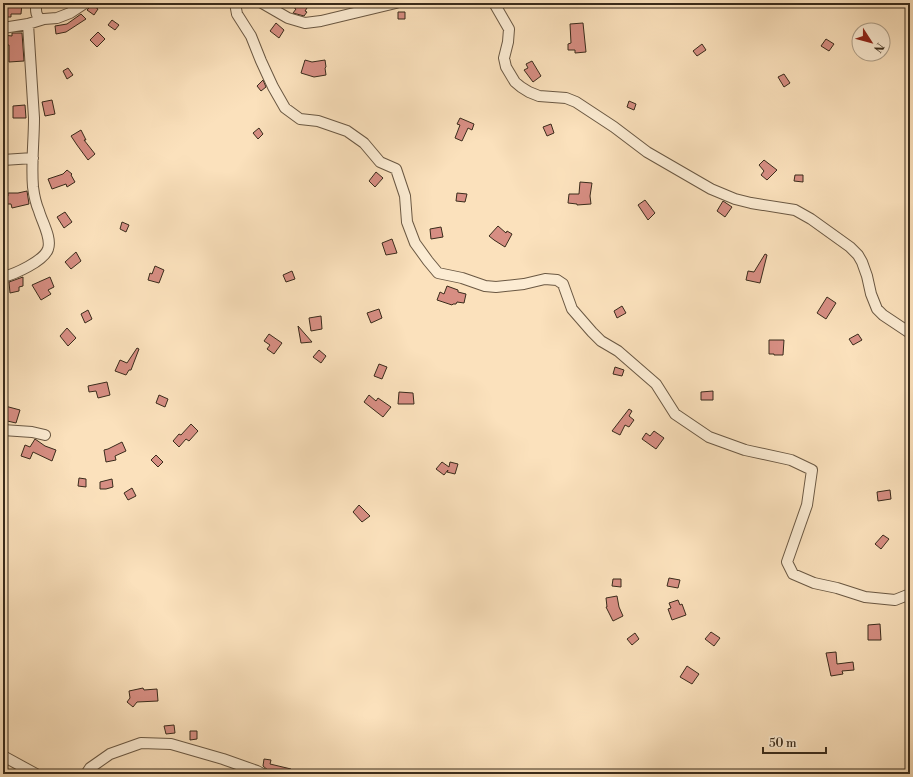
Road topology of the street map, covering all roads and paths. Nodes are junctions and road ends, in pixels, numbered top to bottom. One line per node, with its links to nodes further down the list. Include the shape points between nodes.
1 (36, 3): 7 (street, via 35,13)
2 (85, 3): 7 (street, via 57,18)
3 (235, 3): 16 (street, via 237,14 251,36 285,108 300,119 318,121 347,131 364,143 380,162 396,169 405,196 407,222 415,243 438,273 496,287 545,279 557,280 563,284 572,309 601,341 618,351 656,384 674,414 709,437 746,450 791,460 812,470 807,505 787,562 793,574 814,583 865,597 895,600)
4 (262, 3): 5 (street, via 288,18 305,23)
5 (396, 3)
6 (494, 3): 13 (street, via 509,29 504,58 506,67 521,87 539,96 566,98 576,102 647,152 711,189 735,199 795,210 811,218 858,255 877,309)
7 (41, 20): 8 (street)
8 (28, 24): 9 (street); 10 (street, via 34,119)
9 (3, 28)
10 (32, 158): 11 (street); 12 (street, via 34,188 49,239 48,249 43,256 27,267)
11 (3, 160)
12 (3, 276)
13 (910, 333)
14 (3, 430): 15 (street)
15 (45, 435)
16 (910, 594)
17 (3, 756): 18 (street)
18 (36, 774)
19 (86, 774): 20 (street, via 90,768 110,754 141,743 171,744)
20 (263, 774)

